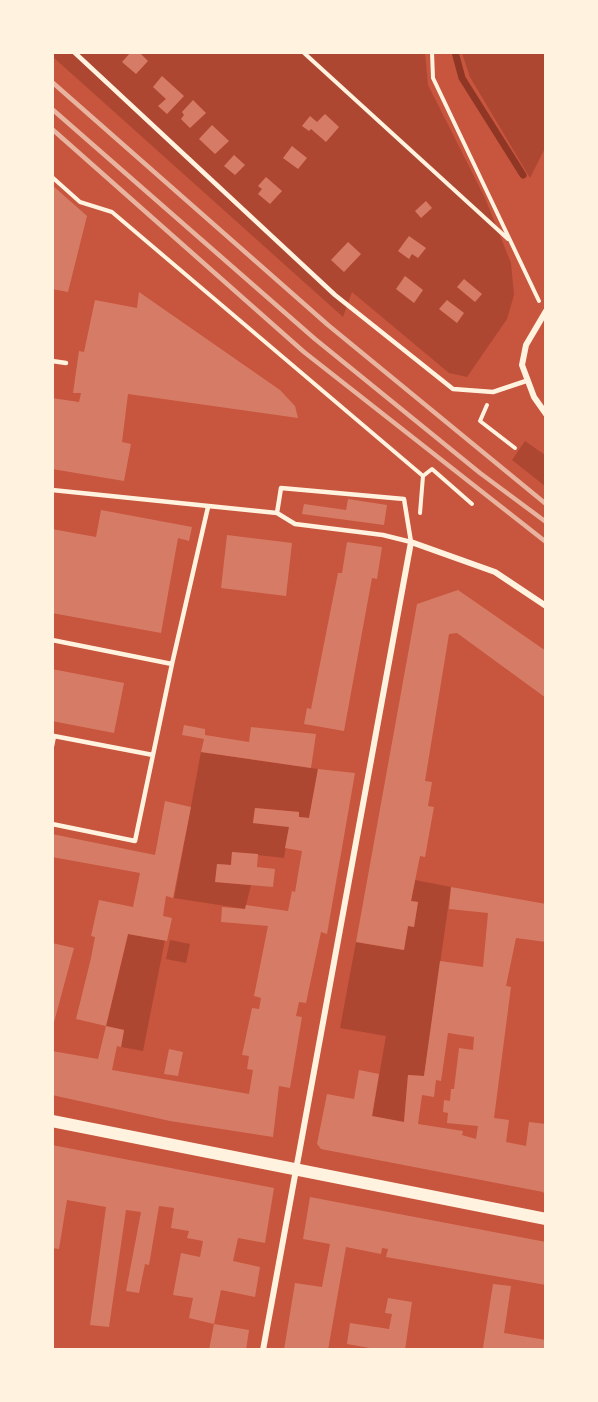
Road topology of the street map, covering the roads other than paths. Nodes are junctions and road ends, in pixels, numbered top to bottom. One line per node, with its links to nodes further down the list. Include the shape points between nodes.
1 (74, 52): 5 (lane, via 336,295 453,389 493,392)
2 (545, 311): 5 (street, via 526,345 522,365)
3 (52, 361): 4 (lane)
4 (66, 363)
5 (526, 381): 6 (street)
6 (546, 414)
7 (52, 490): 8 (lane)
8 (208, 507): 9 (lane); 13 (lane)
9 (278, 513): 10 (lane, via 295,524); 10 (lane, via 281,488 404,499)
10 (411, 542): 11 (street, via 495,572); 18 (street)
11 (546, 606)
12 (52, 640): 13 (lane)
13 (172, 664): 15 (lane)
14 (52, 746): 15 (lane, via 54,736)
15 (153, 755): 16 (lane, via 135,841)
16 (52, 824)
17 (52, 1122): 18 (main road)
18 (297, 1168): 19 (main road); 20 (street)
19 (546, 1219)
20 (263, 1350)

